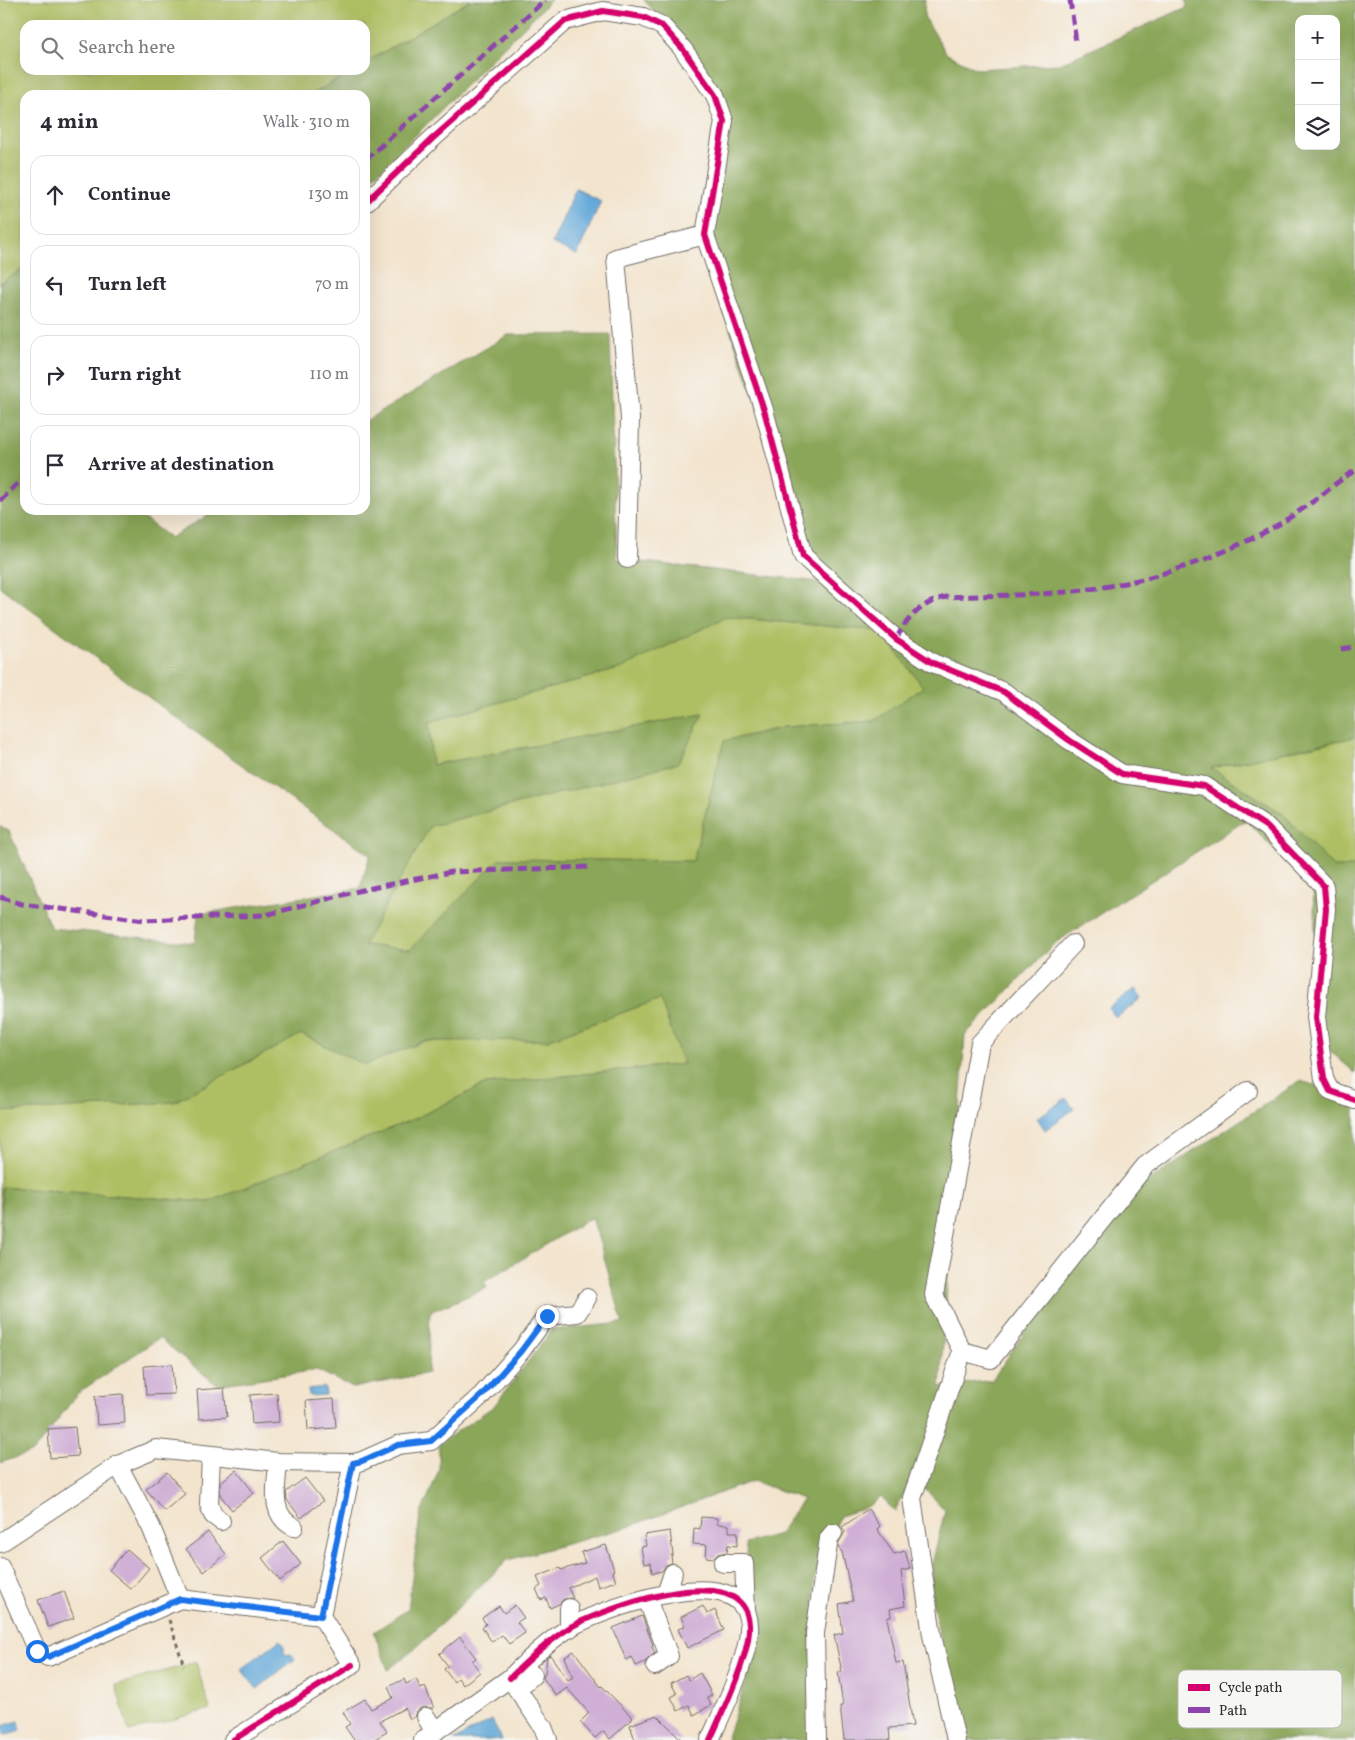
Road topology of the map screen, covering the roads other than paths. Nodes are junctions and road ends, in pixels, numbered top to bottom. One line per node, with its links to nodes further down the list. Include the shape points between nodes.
1 (370, 198): 2 (street, via 564,20 603,11 643,17 662,26 715,95 724,121)
2 (705, 235): 3 (street, via 616,258 630,418); 6 (street, via 764,410 803,556 896,639 934,663 1004,692 1122,774 1204,786 1268,827 1324,886 1326,909 1316,1017 1324,1079 1330,1091)
3 (627, 558)
4 (1072, 944): 8 (street, via 980,1043 934,1295)
5 (1248, 1091): 8 (street, via 1145,1166 991,1360)
6 (1355, 1100)
7 (586, 1298): 11 (street, via 577,1313 547,1316 482,1395 431,1441 398,1445)
8 (962, 1351): 36 (street, via 912,1498 932,1635)
9 (211, 1455): 10 (street); 12 (street, via 156,1449); 13 (street, via 209,1504 213,1515)
10 (278, 1462): 11 (street); 14 (street, via 276,1506 283,1520)
11 (353, 1463): 25 (street)
12 (118, 1465): 16 (street); 22 (street, via 151,1527)
13 (221, 1521)
14 (294, 1527)
15 (832, 1533): 35 (street, via 815,1634)
16 (0, 1543)
17 (723, 1563): 24 (street, via 744,1563)
18 (0, 1566): 22 (street, via 37,1651 48,1657)
19 (673, 1573): 20 (street)
20 (666, 1594): 21 (street); 24 (street, via 695,1589 726,1594 741,1603)
21 (647, 1598): 26 (street, via 612,1601); 27 (street, via 669,1656)
22 (172, 1602): 25 (street)
23 (569, 1608): 26 (street)
24 (746, 1611): 32 (street, via 750,1625 746,1650 729,1673)
25 (321, 1616): 33 (street, via 352,1665)
26 (569, 1629): 29 (street, via 529,1649)
27 (655, 1666)
28 (533, 1675): 29 (street)
29 (514, 1683): 31 (street, via 479,1693); 34 (street)
30 (708, 1711): 32 (street)
31 (428, 1730)
32 (713, 1734)
33 (233, 1740)
34 (548, 1740)
35 (817, 1740)
36 (956, 1740)

